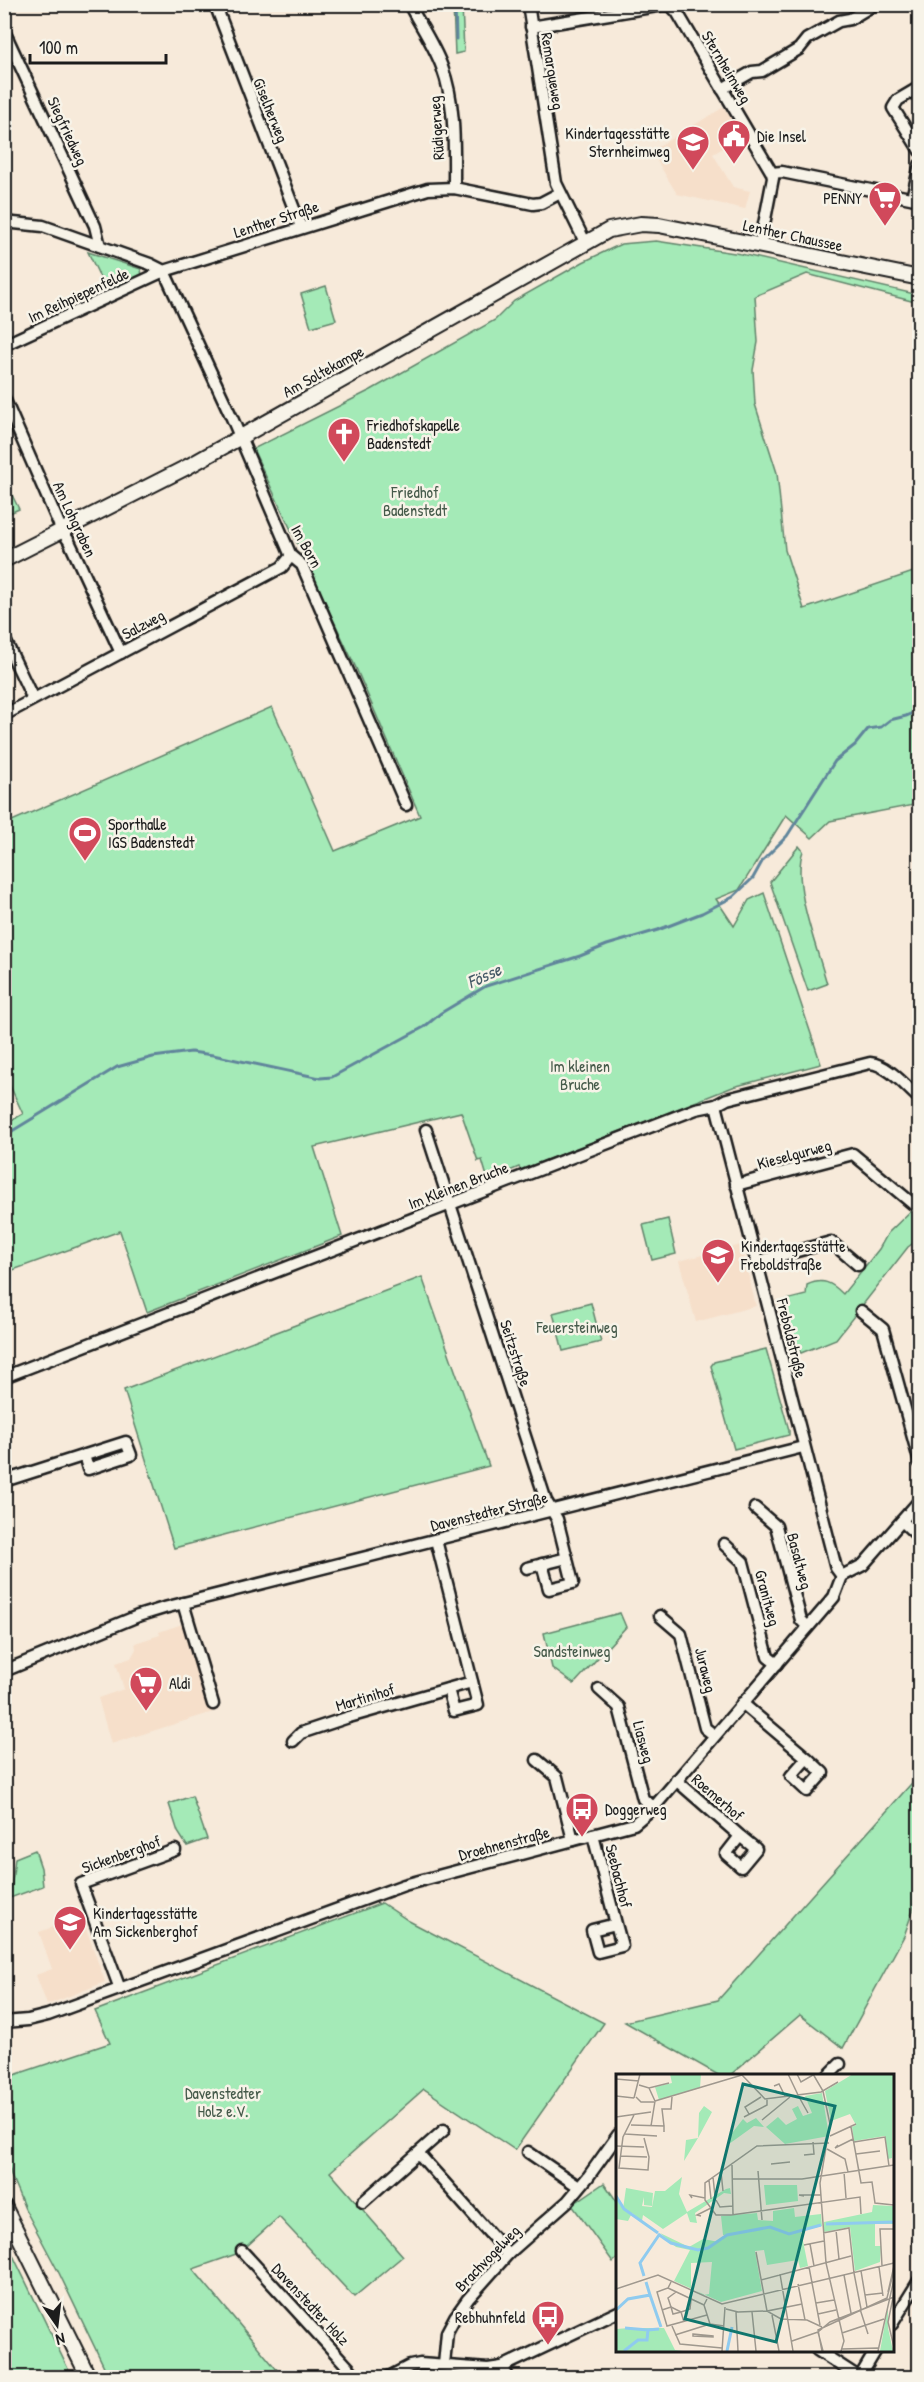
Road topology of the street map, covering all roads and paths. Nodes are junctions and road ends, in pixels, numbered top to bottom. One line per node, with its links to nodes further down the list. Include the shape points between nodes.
1 (215, 4): 18 (street, Giselherweg)
2 (409, 4): 13 (street, Rüdigerweg, via 447,82)
3 (528, 4): 6 (street, Remarqueweg)
4 (875, 4): 9 (street, via 807,39 799,49 762,71 752,72)
5 (672, 5): 6 (street, Sternheimweg); 9 (street, Sternheimweg)
6 (531, 27): 14 (street, Remarqueweg)
7 (4, 31): 21 (street, Siegfriedweg, via 95,226)
8 (920, 87): 10 (street, via 898,100 893,108)
9 (722, 90): 12 (street, Sternheimweg)
10 (920, 151)
11 (920, 165): 15 (street)
12 (772, 173): 15 (street); 20 (street)
13 (454, 188): 14 (street, Lenther Straße, via 533,204); 18 (street, Lenther Straße, via 428,189)
14 (560, 193): 19 (street, Remarqueweg)
15 (916, 199)
16 (4, 222): 21 (street, via 43,226)
17 (659, 225): 19 (street, Am Soltekampe, via 621,227); 20 (street, Lenther Chaussee)
18 (301, 227): 22 (street, Lenther Straße)
19 (585, 242): 26 (street, Am Soltekampe)
20 (760, 244): 23 (street, Lenther Chaussee)
21 (100, 246): 22 (street)
22 (164, 271): 24 (street, Im Reihpiepenfelde); 26 (street, Im Born)
23 (920, 278)
24 (4, 345)
25 (4, 398): 27 (street, Am Lohgraben)
26 (239, 438): 27 (street, Am Soltekampe); 28 (street, Im Born)
27 (62, 531): 29 (street, Am Soltekampe); 31 (street, Am Lohgraben)
28 (291, 556): 31 (street, Salzweg, via 282,567); 34 (street, Im Born, via 302,565)
29 (4, 560)
30 (4, 638): 32 (street)
31 (121, 653): 32 (street, Salzweg)
32 (33, 699): 33 (street, Salzweg)
33 (4, 714)
34 (406, 805)
35 (920, 1099): 36 (street, Im Kleinen Bruche, via 885,1069 870,1063)
36 (716, 1105): 38 (street, Freboldstraße); 39 (street, Im Kleinen Bruche, via 696,1109)
37 (426, 1130): 39 (street, Seitzstraße)
38 (736, 1185): 40 (street, Kieselgurweg, via 853,1154); 41 (street, Freboldstraße)
39 (451, 1204): 44 (street, Im Kleinen Bruche); 51 (street, Seitzstraße)
40 (913, 1204)
41 (756, 1262): 42 (street, via 831,1242); 45 (street, Freboldstraße)
42 (858, 1265)
43 (861, 1311): 47 (street, via 884,1329)
44 (4, 1377)
45 (803, 1447): 51 (street, Davenstedter Straße); 59 (street, Freboldstraße, via 836,1568)
46 (84, 1455): 48 (street)
47 (920, 1463)
48 (4, 1481)
49 (920, 1500): 52 (street)
50 (755, 1508): 62 (street, Basaltweg, via 776,1526 801,1620)
51 (552, 1510): 54 (street, Davenstedter Straße); 56 (street)
52 (902, 1521): 53 (street); 59 (street, via 863,1565)
53 (920, 1538)
54 (436, 1540): 60 (street, Davenstedter Straße); 65 (street)
55 (724, 1544): 63 (street, Granitweg, via 743,1562 768,1656)
56 (567, 1558): 57 (street); 57 (street, via 573,1583 549,1589)
57 (542, 1564): 58 (street)
58 (527, 1568)
59 (842, 1576): 62 (street, Droehnenstraße, via 834,1597)
60 (183, 1603): 64 (street, Davenstedter Straße, via 138,1616); 69 (street)
61 (660, 1616): 70 (street, Juraweg, via 681,1634 705,1728)
62 (808, 1627): 63 (street, Droehnenstraße)
63 (777, 1664): 68 (street, Droehnenstraße)
64 (4, 1671)
65 (472, 1683): 66 (street, Martinihof); 66 (street, via 478,1704 454,1711)
66 (448, 1689): 71 (street, Martinihof, via 301,1733)
67 (599, 1689): 75 (street, Liasweg, via 619,1707 643,1799)
68 (742, 1703): 70 (street, Droehnenstraße); 72 (street)
69 (213, 1704)
70 (714, 1735): 74 (street, Droehnenstraße)
71 (293, 1741)
72 (807, 1758)
73 (537, 1760): 78 (street, via 557,1777)
74 (676, 1780): 75 (street, Droehnenstraße); 77 (street, Roemerhof)
75 (654, 1806): 76 (street, Droehnenstraße, via 634,1824)
76 (593, 1835): 78 (street, Droehnenstraße); 80 (street, Seebachhof)
77 (740, 1836)
78 (573, 1840): 81 (street, Droehnenstraße, via 404,1885)
79 (175, 1850): 81 (street, Sickenberghof, via 81,1884)
80 (616, 1924)
81 (120, 1989): 82 (street, Droehnenstraße, via 48,2015)
82 (4, 2022)
83 (840, 2064): 84 (street)
84 (830, 2074)
85 (444, 2130): 88 (street)
86 (616, 2138): 89 (street, Brachvogelweg)
87 (528, 2152): 89 (street)
88 (419, 2154): 90 (street); 93 (street)
89 (579, 2187): 93 (street, Brachvogelweg)
90 (363, 2202)
91 (4, 2206): 102 (street)
92 (242, 2251): 103 (street, Davenstedter Holz)
93 (508, 2254): 99 (street, Brachvogelweg, via 455,2317 447,2332)
94 (920, 2279): 96 (street)
95 (616, 2313): 100 (street)
96 (894, 2321)
97 (820, 2352): 101 (street)
98 (875, 2352): 101 (street)
99 (444, 2365): 100 (street); 104 (street, via 410,2366)
100 (502, 2367): 105 (street)
101 (860, 2377)
102 (89, 2378)
103 (358, 2378)
104 (387, 2378)
105 (509, 2378)

